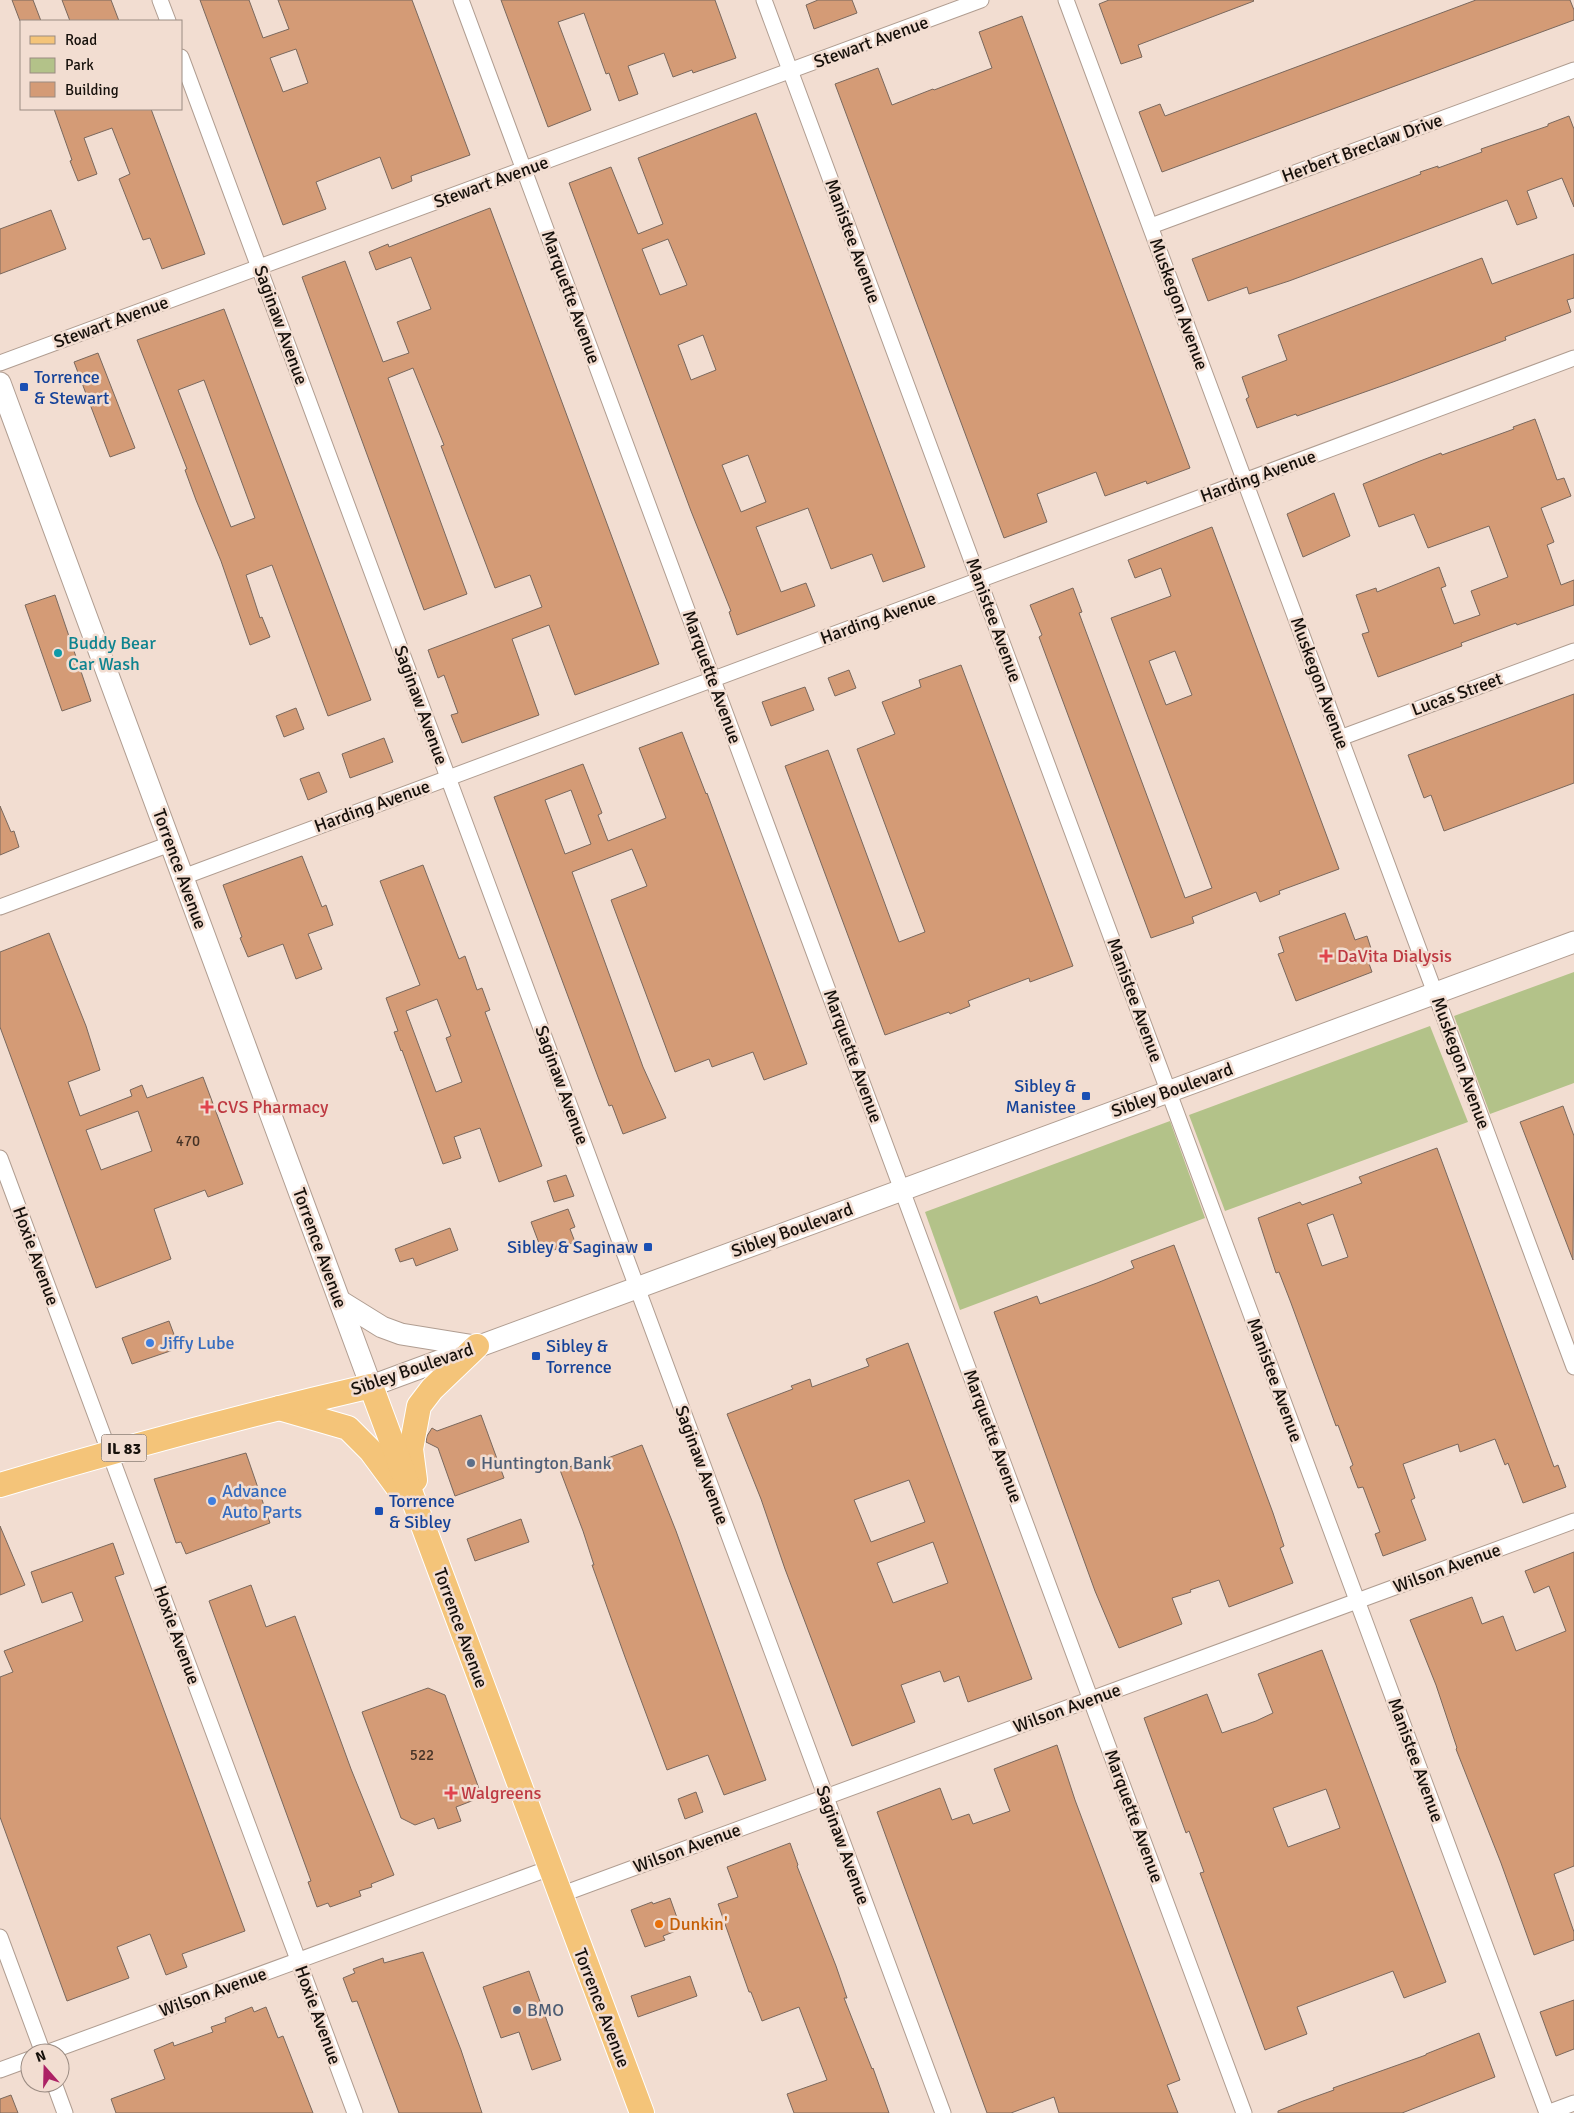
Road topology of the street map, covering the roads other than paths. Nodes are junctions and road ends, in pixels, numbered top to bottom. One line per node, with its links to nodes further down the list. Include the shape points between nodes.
1 (160, 0): 6 (street)
2 (461, 0): 10 (street, Marquette Avenue)
3 (764, 0): 9 (street, Manistee Avenue)
4 (981, 0): 9 (street, Stewart Avenue)
5 (1066, 0): 11 (street, Muskegon Avenue)
6 (168, 20)
7 (182, 60): 12 (street, Saginaw Avenue)
8 (1574, 70): 11 (street, Herbert Breclaw Drive)
9 (790, 71): 10 (street, Stewart Avenue); 17 (street, Manistee Avenue)
10 (524, 170): 12 (street, Stewart Avenue); 19 (street, Marquette Avenue)
11 (1151, 226): 16 (street, Muskegon Avenue)
12 (259, 268): 14 (street, Stewart Avenue); 21 (street, Saginaw Avenue)
13 (1574, 358): 16 (street, Harding Avenue)
14 (0, 364)
15 (0, 383): 22 (main road, Torrence Avenue)
16 (1245, 481): 17 (street, Harding Avenue); 20 (street, Muskegon Avenue)
17 (979, 580): 19 (street, Harding Avenue); 27 (street, Manistee Avenue)
18 (1574, 651): 20 (street, Lucas Street)
19 (713, 679): 21 (street, Harding Avenue); 29 (street, Marquette Avenue)
20 (1340, 738): 26 (street, Muskegon Avenue)
21 (448, 778): 23 (street, Harding Avenue); 30 (street, Saginaw Avenue)
22 (170, 844): 23 (main road, Torrence Avenue); 24 (street)
23 (182, 876): 31 (main road, Torrence Avenue)
24 (0, 907)
25 (1574, 942): 26 (main road, Sibley Boulevard)
26 (1435, 993): 27 (main road, Sibley Boulevard); 33 (street, Muskegon Avenue)
27 (1168, 1091): 29 (main road, Sibley Boulevard); 40 (street, Manistee Avenue)
28 (0, 1158): 36 (street, Hoxie Avenue)
29 (902, 1190): 30 (main road, Sibley Boulevard); 41 (street, Marquette Avenue)
30 (637, 1287): 32 (main road, Sibley Boulevard); 42 (street, Saginaw Avenue)
31 (340, 1302): 32 (main road, via 382,1327 401,1334); 34 (main road, Torrence Avenue)
32 (478, 1346): 34 (main road, Sibley Boulevard); 38 (main road, via 418,1406 411,1449)
33 (1574, 1367)
34 (371, 1386): 35 (main road, Sibley Boulevard / IL 83); 38 (main road, Torrence Avenue)
35 (277, 1408): 36 (main road, Sibley Boulevard / IL 83); 38 (main road, via 348,1428 371,1451)
36 (109, 1452): 37 (main road, Sibley Boulevard / IL 83); 46 (street, Hoxie Avenue)
37 (0, 1485)
38 (419, 1516): 43 (main road, Torrence Avenue)
39 (1574, 1521): 40 (street, Wilson Avenue)
40 (1357, 1601): 41 (street, Wilson Avenue); 58 (street, Manistee Avenue)
41 (1091, 1700): 42 (street, Wilson Avenue); 57 (street, Marquette Avenue)
42 (826, 1797): 44 (street, Wilson Avenue); 56 (street, Saginaw Avenue)
43 (550, 1868): 44 (main road, Torrence Avenue); 46 (street, Wilson Avenue)
44 (560, 1895): 55 (main road, Torrence Avenue)
45 (0, 1937): 47 (street)
46 (298, 1961): 48 (street, Wilson Avenue); 54 (street, Hoxie Avenue)
47 (40, 2043)
48 (70, 2044)
49 (20, 2063): 50 (street)
50 (0, 2070)
51 (58, 2093): 53 (street)
52 (1574, 2103): 58 (street)
53 (65, 2113)
54 (355, 2113)
55 (642, 2113)
56 (942, 2113)
57 (1244, 2113)
58 (1547, 2113)

